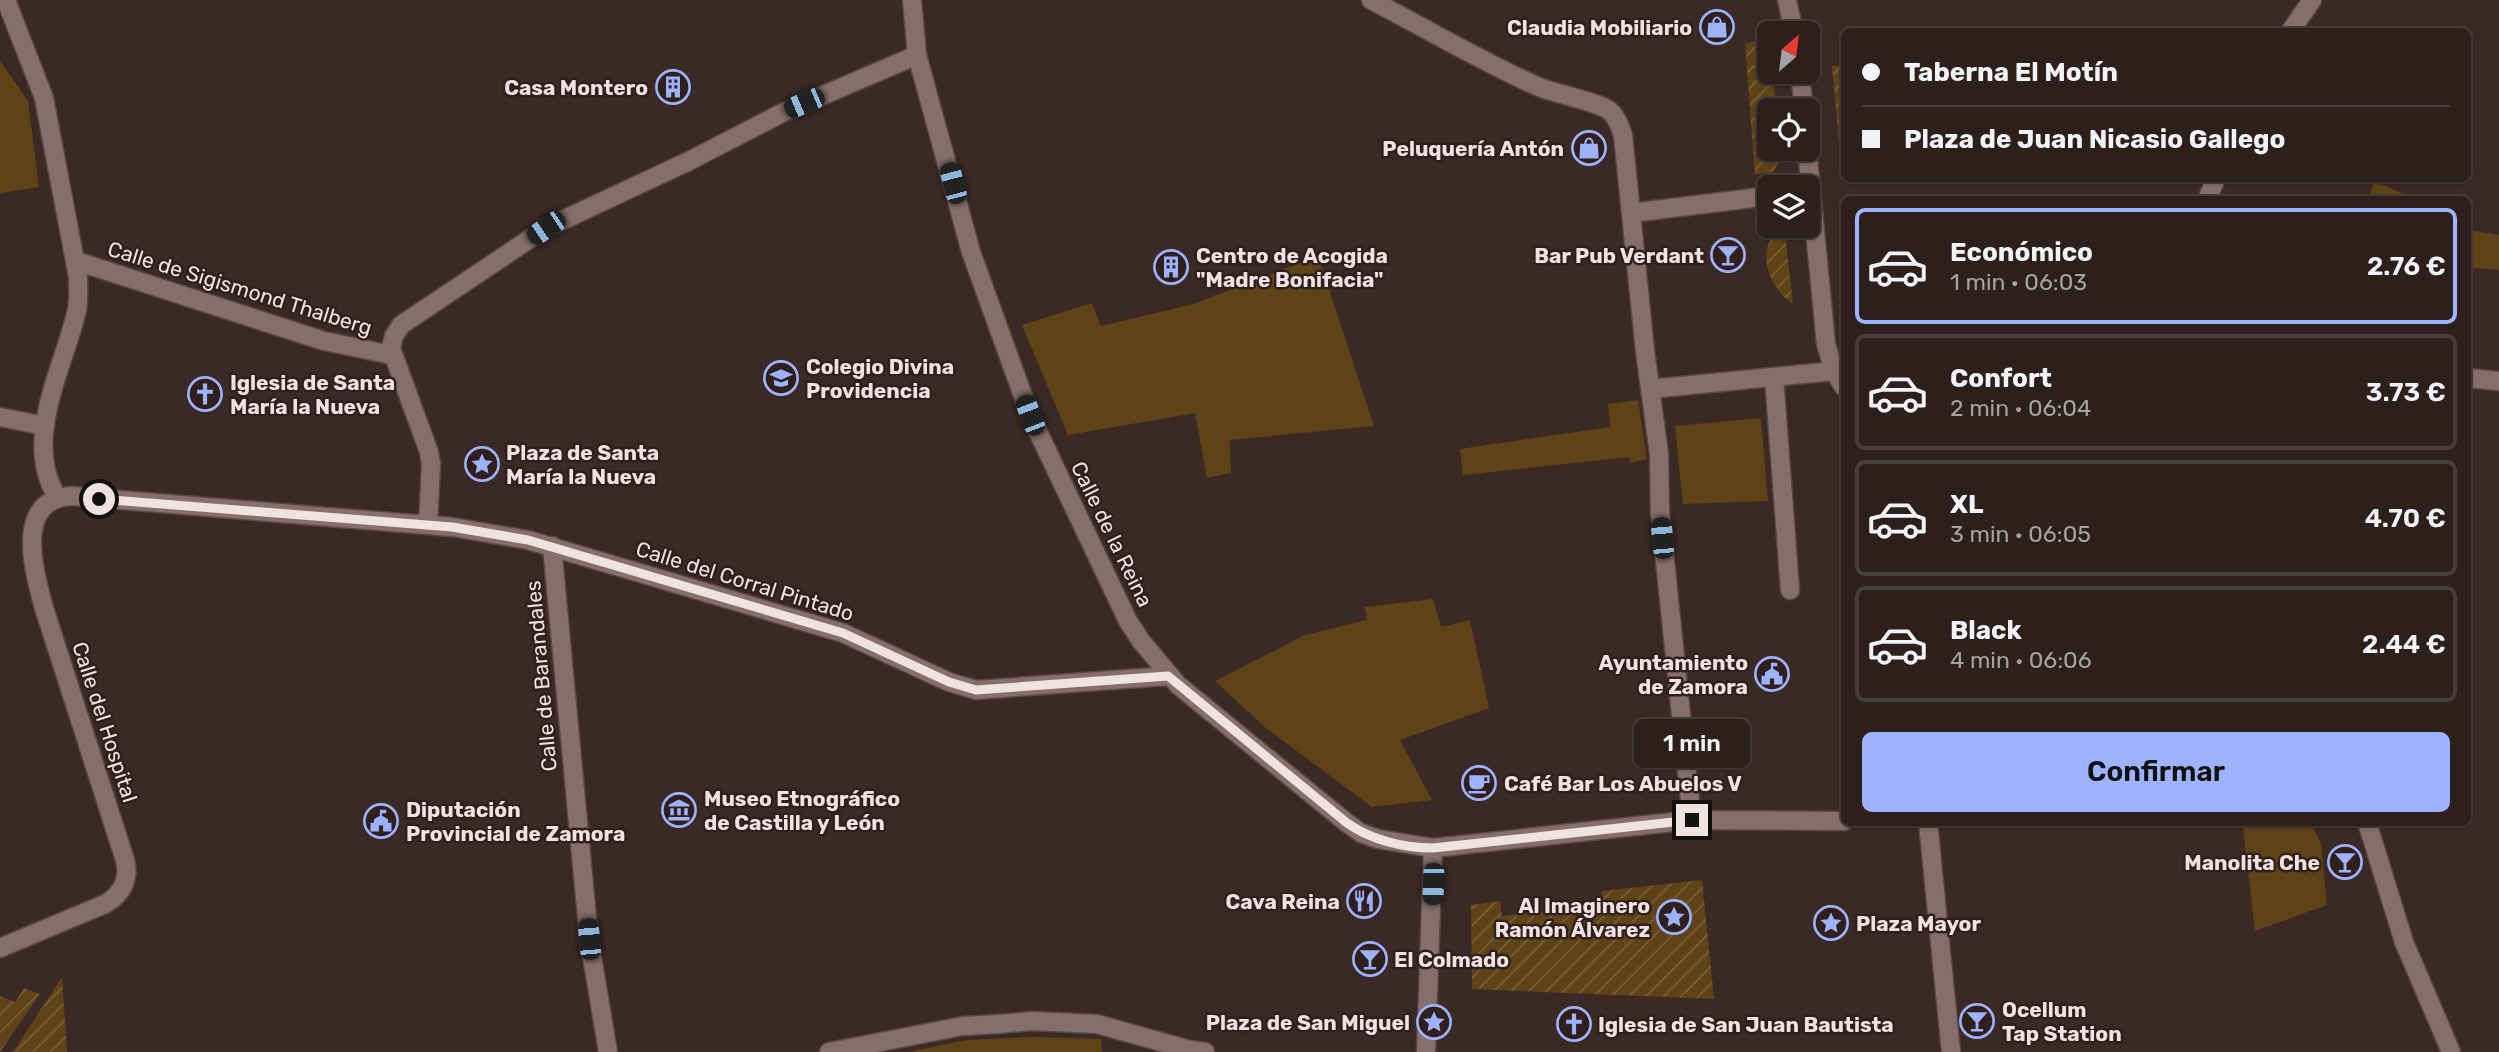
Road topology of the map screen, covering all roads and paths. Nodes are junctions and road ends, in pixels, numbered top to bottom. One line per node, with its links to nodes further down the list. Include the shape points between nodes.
1 (6, 0): 12 (street, via 44,98)
2 (912, 0): 8 (street, Calle de la Reina)
3 (1371, 0): 10 (street, via 1525,80 1610,111 1623,135)
4 (1787, 0): 6 (street)
5 (2312, 0): 7 (street)
6 (1791, 21)
7 (2293, 28)
8 (917, 55): 13 (street, via 782,113 546,228 408,320 396,330); 26 (street, Calle de la Reina, via 971,253 1030,415 1128,621)
9 (1757, 197): 10 (street)
10 (1631, 213): 19 (street)
11 (1815, 238): 14 (street, via 1826,344)
12 (76, 261): 13 (street, Calle de Sigismond Thalberg, via 332,343); 21 (street, via 77,307)
13 (392, 355): 23 (street, via 429,452)
14 (1834, 371): 15 (street); 18 (street)
15 (1774, 377): 19 (street); 25 (street)
16 (2471, 378): 17 (street)
17 (2499, 381)
18 (1841, 382)
19 (1650, 389): 27 (street)
20 (0, 417): 21 (street)
21 (45, 426): 22 (street, via 46,471)
22 (58, 498): 23 (street); 32 (street, Calle del Hospital, via 41,508 36,519 34,567 127,868 124,885 114,899)
23 (428, 525): 24 (street)
24 (552, 546): 26 (street, Calle del Corral Pintado, via 843,633 976,690); 33 (street, Calle de Barandales, via 589,939)
25 (1790, 590)
26 (1168, 676): 31 (street, Calle de la Reina, via 1347,823 1369,836)
27 (1692, 820): 28 (street); 31 (street, Calle de la Reina)
28 (1841, 821)
29 (1928, 826): 37 (street)
30 (2368, 826): 38 (street, via 2404,942)
31 (1433, 848): 36 (street)
32 (0, 948)
33 (608, 1052)
34 (829, 1052): 35 (street, via 963,1026 1032,1021 1097,1024)
35 (1205, 1052)
36 (1426, 1052)
37 (1951, 1052)
38 (2451, 1052)

